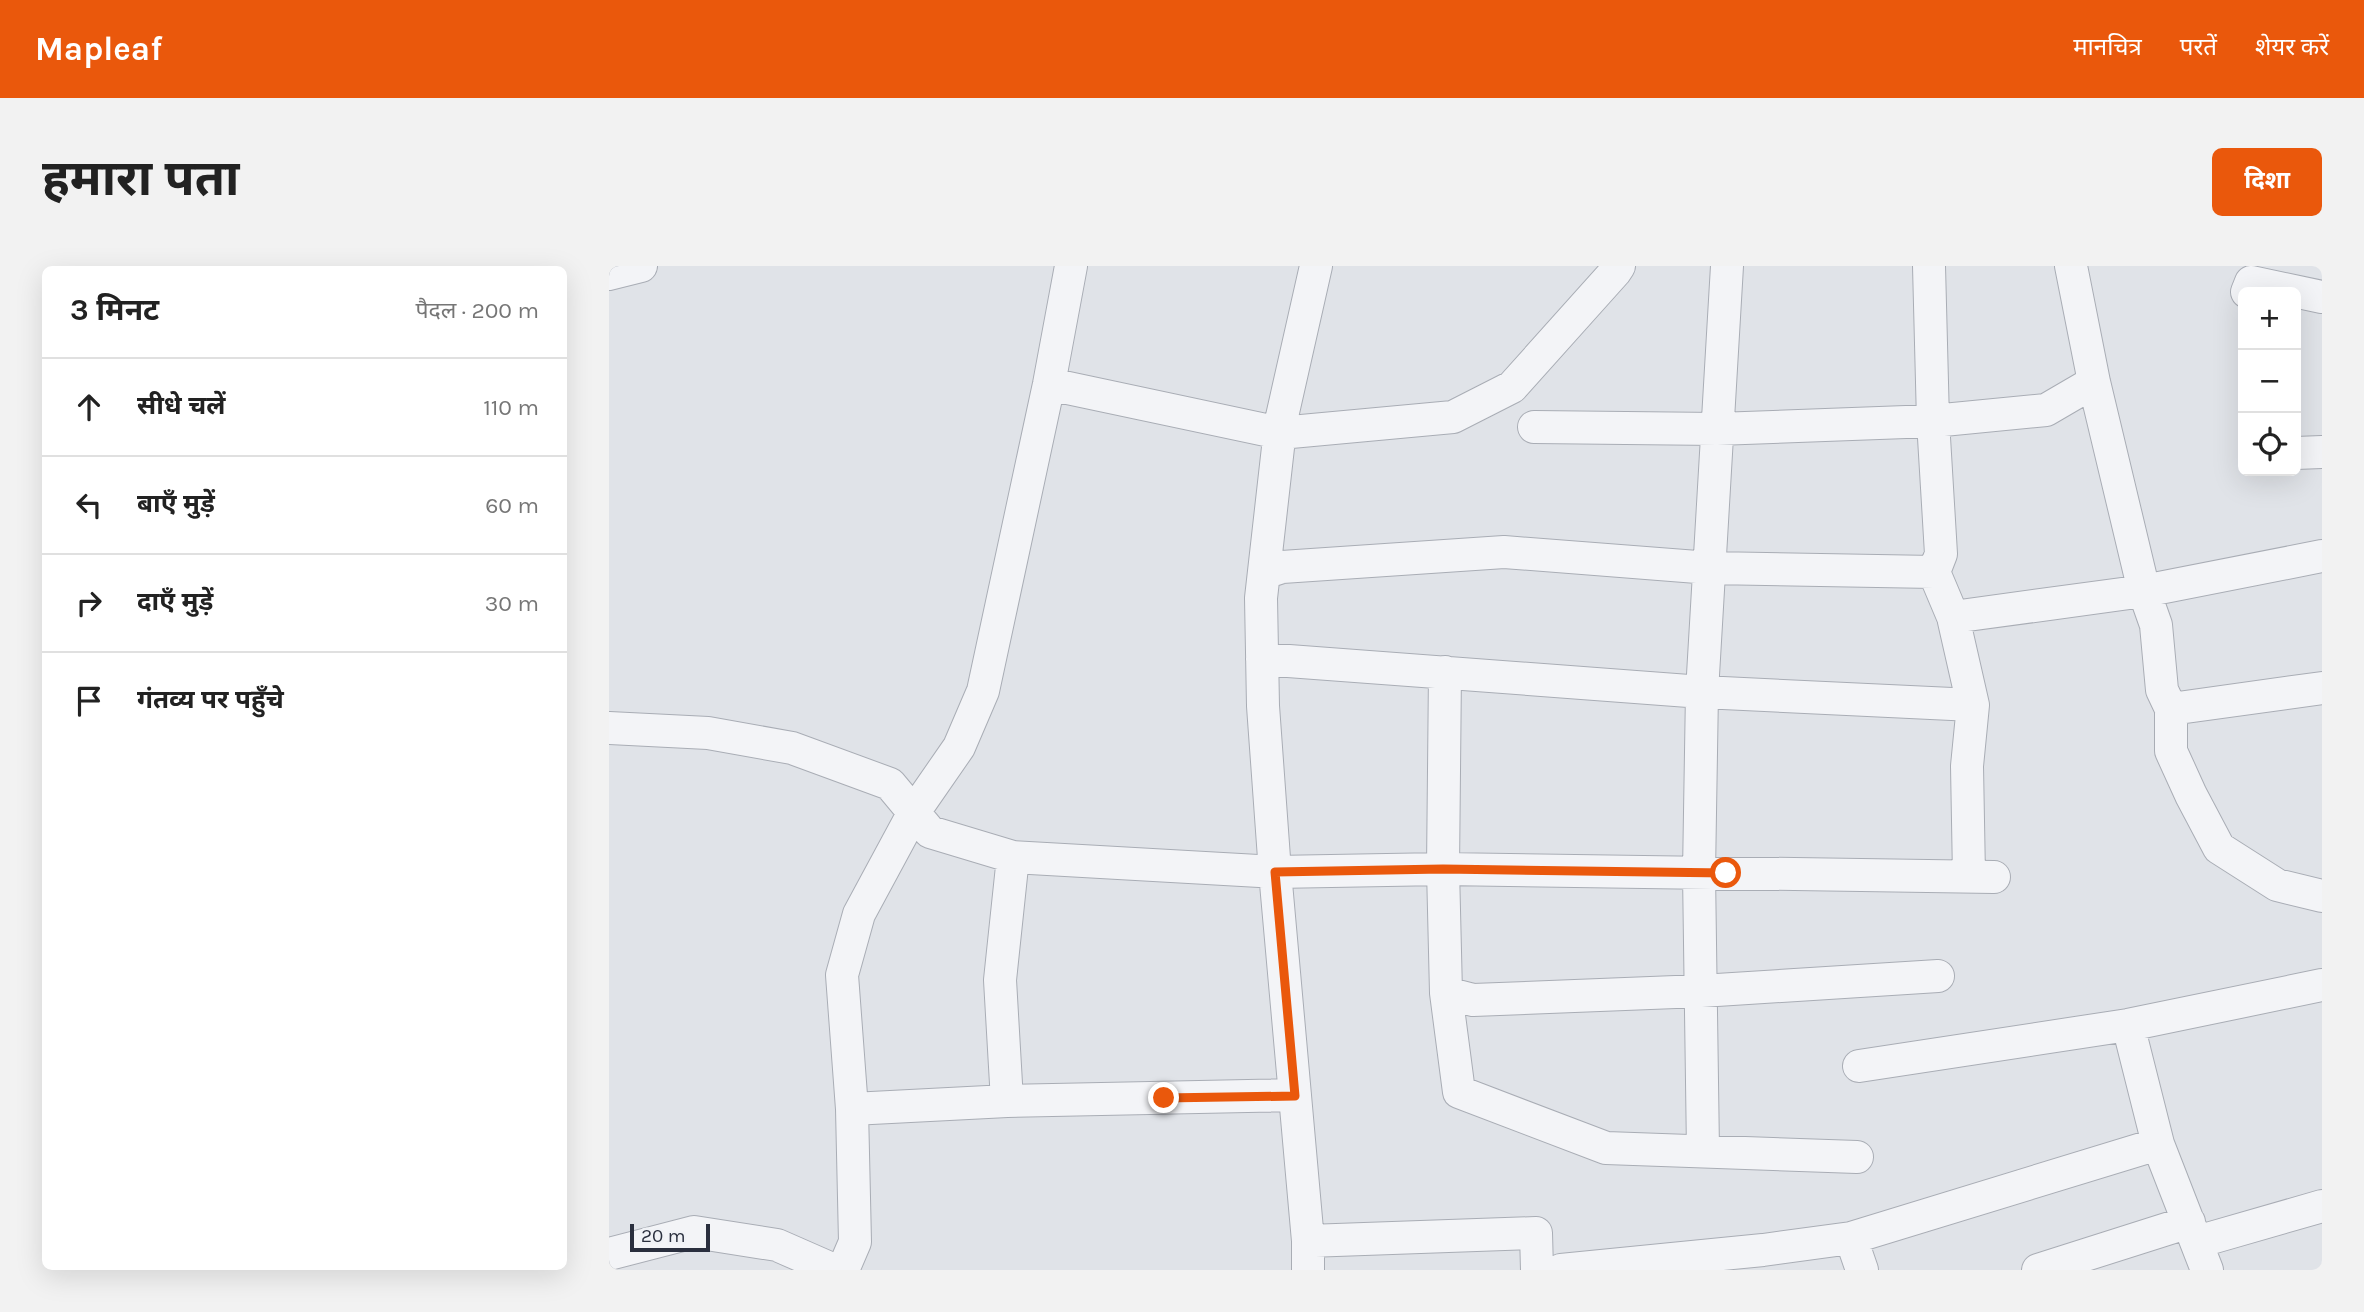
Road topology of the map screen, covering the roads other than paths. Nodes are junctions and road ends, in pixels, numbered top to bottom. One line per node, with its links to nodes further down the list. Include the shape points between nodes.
1 (641, 266): 8 (street)
2 (1071, 266): 14 (street)
3 (1316, 266): 18 (street)
4 (1619, 266): 18 (street, via 1512,387 1453,417)
5 (1727, 266): 17 (street)
6 (1929, 266): 15 (street)
7 (2071, 266): 13 (street)
8 (609, 274)
9 (2249, 287): 10 (street, via 2251,282)
10 (2275, 287)
11 (2301, 293): 12 (street)
12 (2322, 297)
13 (2094, 382): 15 (street, via 2046,410); 25 (street)
14 (1049, 384): 18 (street); 34 (street, via 983,691 959,747)
15 (1933, 421): 17 (street); 23 (street, via 1941,554)
16 (1534, 427): 17 (street)
17 (1717, 429): 22 (street)
18 (1280, 433): 24 (street)
19 (2322, 452): 20 (street)
20 (2301, 453)
21 (2322, 556): 25 (street)
22 (1710, 568): 23 (street); 24 (street, via 1504,552 1282,567); 30 (street)
23 (1934, 572): 26 (street)
24 (1263, 573): 27 (street)
25 (2144, 591): 26 (street); 32 (street, via 2156,625 2162,690)
26 (1953, 617): 31 (street)
27 (1262, 659): 28 (street); 37 (street)
28 (1445, 673): 30 (street); 36 (street)
29 (2322, 688): 32 (street)
30 (1702, 692): 31 (street); 38 (street)
31 (1973, 705): 38 (street, via 1967,766 1981,876)
32 (2172, 709): 39 (street, via 2171,751 2219,848 2277,885)
33 (609, 728): 34 (street, via 708,733 792,748 890,784)
34 (913, 812): 35 (street, via 930,832); 48 (street, via 859,914 842,975)
35 (1013, 857): 37 (street); 47 (street, via 1000,979)
36 (1443, 869): 37 (street); 38 (street); 43 (street)
37 (1275, 872): 46 (street)
38 (1699, 873): 42 (street)
39 (2322, 896)
40 (1938, 976): 42 (street)
41 (2322, 985): 44 (street)
42 (1701, 991): 43 (street, via 1473,1000); 50 (street)
43 (1446, 993): 50 (street, via 1459,1092 1606,1148)
44 (2128, 1025): 45 (street); 49 (street)
45 (1859, 1066)
46 (1295, 1096): 47 (street); 56 (street)
47 (1007, 1101): 48 (street)
48 (852, 1109): 58 (street, via 855,1242)
49 (2158, 1144): 53 (street); 54 (street)
50 (1703, 1151): 51 (street)
51 (1857, 1157)
52 (2322, 1206): 54 (street)
53 (1851, 1238): 60 (street); 61 (street)
54 (2198, 1245): 62 (street)
55 (609, 1254): 57 (street, via 694,1231 776,1245)
56 (1308, 1256): 59 (street, via 1536,1233)
57 (834, 1270)
58 (843, 1270)
59 (1537, 1270)
60 (1561, 1270)
61 (1862, 1270)
62 (2038, 1270)

